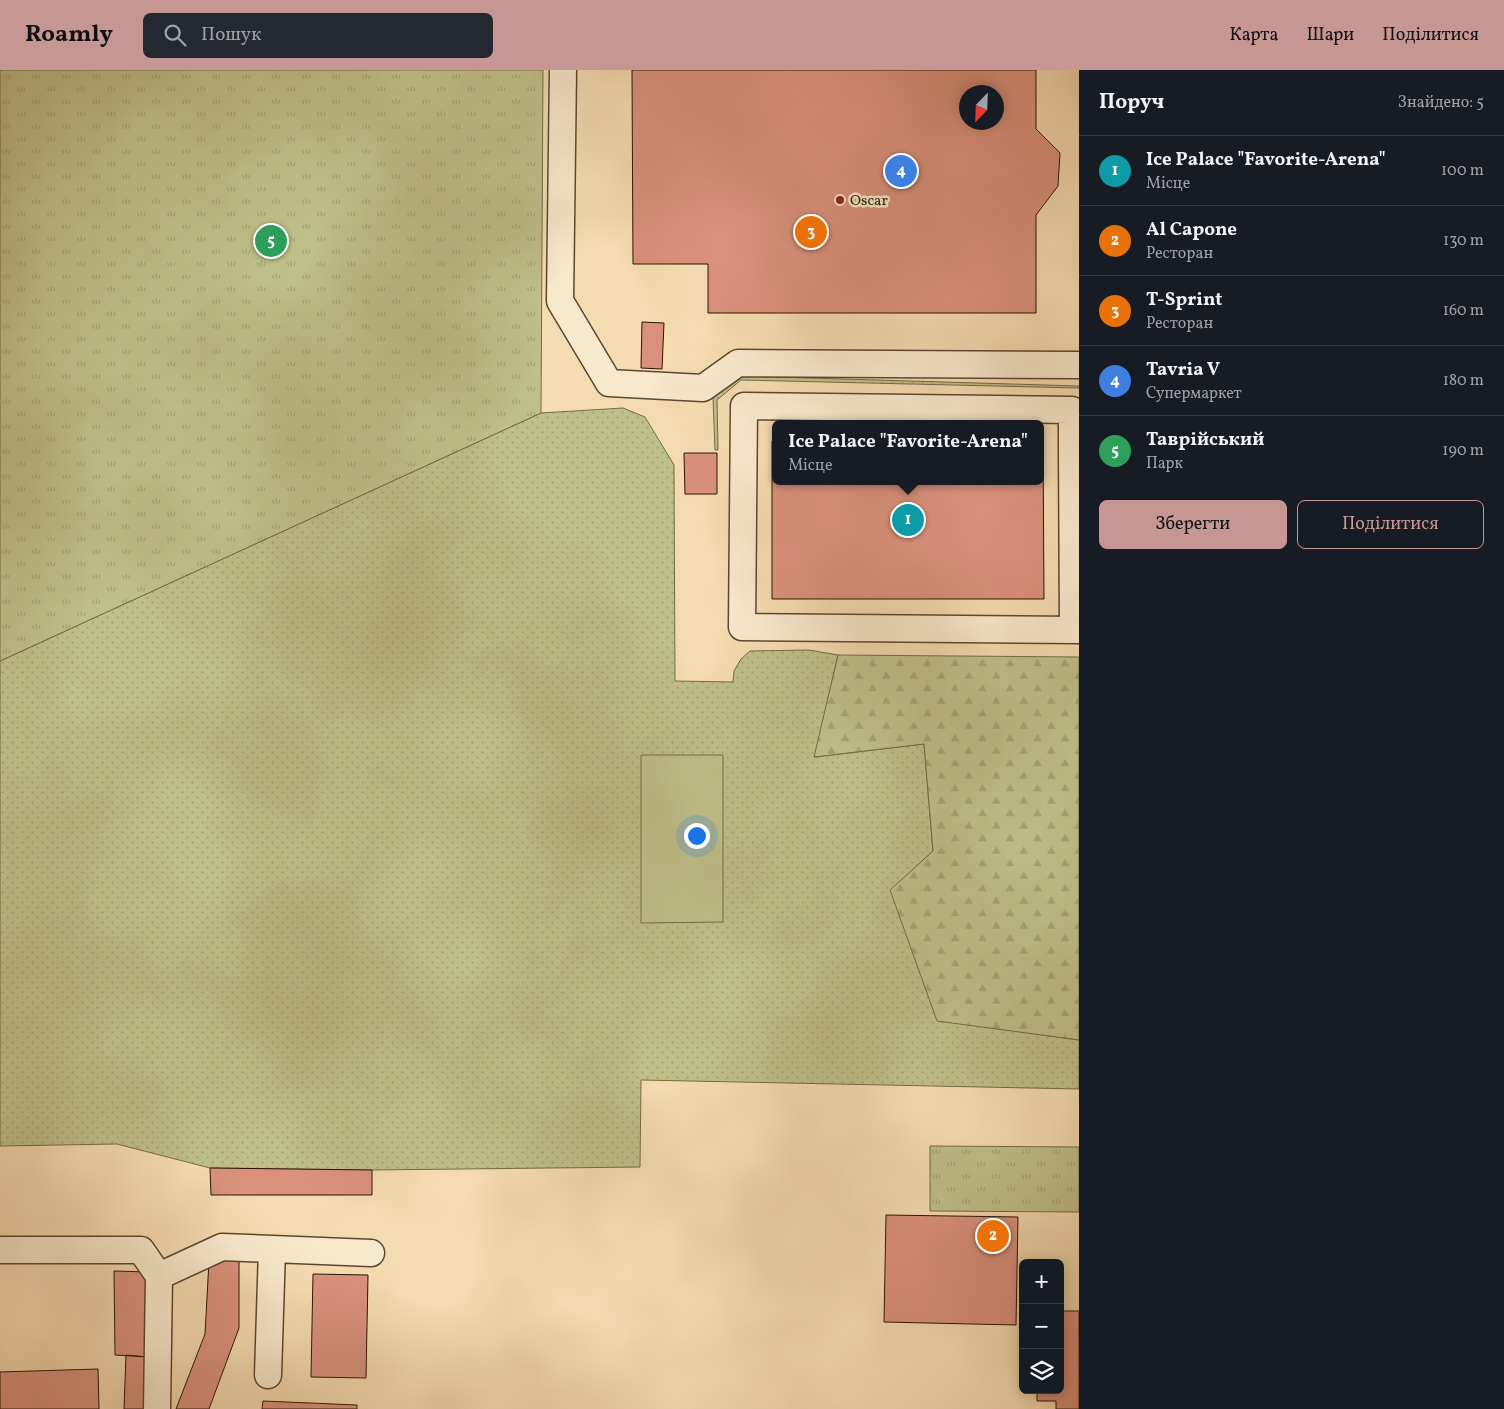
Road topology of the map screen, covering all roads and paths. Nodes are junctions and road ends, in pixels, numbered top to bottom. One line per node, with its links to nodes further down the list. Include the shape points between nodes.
1 (563, 70): 2 (lane, via 560,301 609,383 703,388 738,363)
2 (1079, 365)
3 (1076, 450): 4 (lane); 4 (lane, via 1072,410 744,406 742,627)
4 (1076, 630)
5 (272, 1249): 7 (lane); 8 (lane, via 222,1247); 9 (lane)
6 (0, 1250): 8 (lane, via 142,1250)
7 (371, 1253)
8 (159, 1276): 10 (lane)
9 (268, 1374)
10 (157, 1409)

